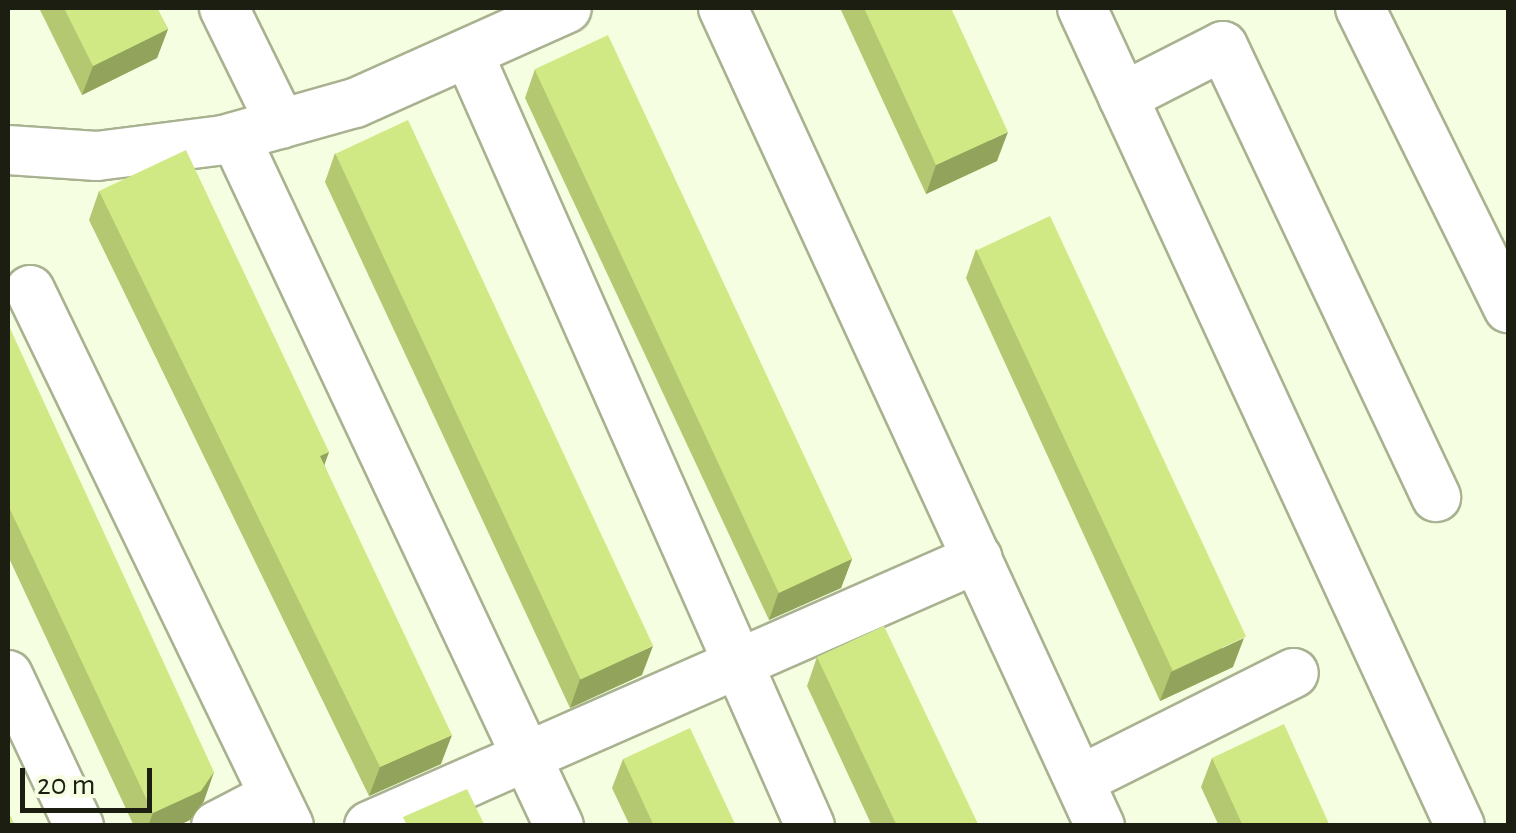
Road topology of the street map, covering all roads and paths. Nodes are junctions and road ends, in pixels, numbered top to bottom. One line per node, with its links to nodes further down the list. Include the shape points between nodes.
1 (224, 8): 8 (lane)
2 (567, 8): 6 (lane)
3 (724, 8): 14 (lane)
4 (1082, 8): 7 (lane)
5 (1360, 8): 12 (lane)
6 (469, 55): 8 (lane); 15 (lane)
7 (1123, 97): 13 (lane, via 1223,46); 27 (lane)
8 (281, 124): 9 (lane)
9 (236, 137): 10 (lane, via 97,156); 18 (lane)
10 (8, 150)
11 (30, 290): 20 (lane)
12 (1508, 308)
13 (1436, 496)
14 (978, 558): 15 (lane); 19 (lane)
15 (738, 664): 18 (lane); 25 (lane)
16 (1294, 673): 19 (lane)
17 (8, 675): 21 (lane)
18 (526, 756): 23 (lane); 24 (lane)
19 (1080, 780): 26 (lane)
20 (281, 811): 22 (lane)
21 (78, 826)
22 (216, 826)
23 (369, 826)
24 (559, 826)
25 (810, 826)
26 (1100, 826)
27 (1460, 826)

